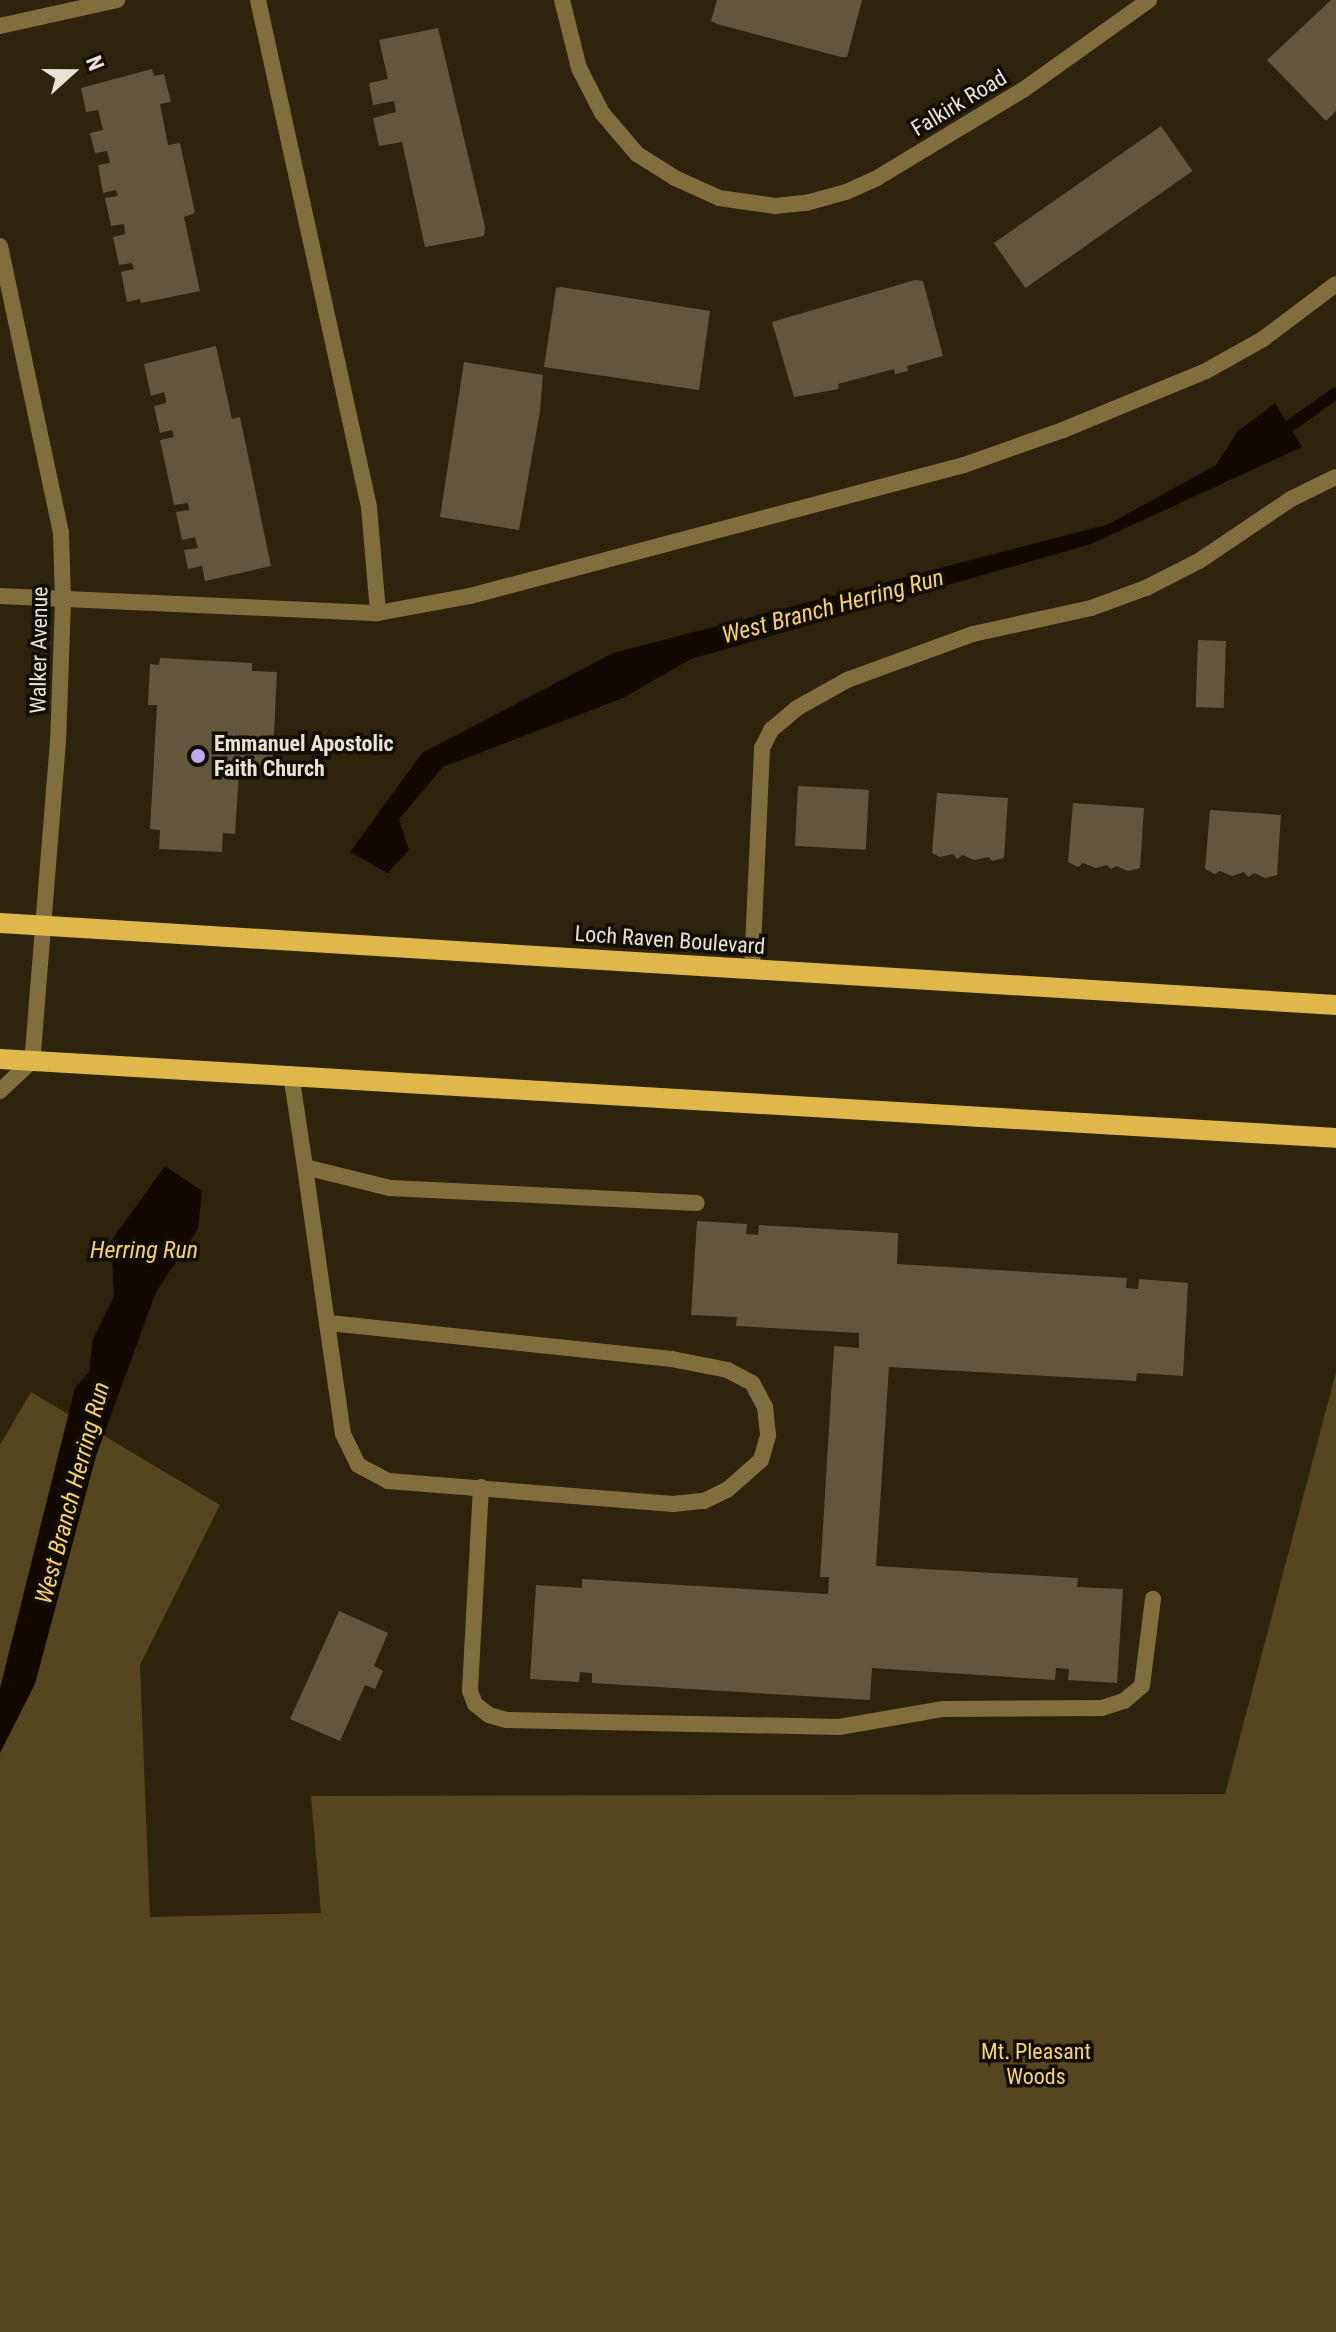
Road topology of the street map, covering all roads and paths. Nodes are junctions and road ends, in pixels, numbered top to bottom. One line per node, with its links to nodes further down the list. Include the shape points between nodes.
1 (117, 0): 5 (street)
2 (258, 0): 11 (street, via 369,507)
3 (562, 0): 4 (street, Falkirk Road, via 579,68 602,113 637,154 719,198 775,206 806,203 877,178 1023,90)
4 (1149, 0)
5 (0, 26)
6 (0, 246): 10 (street, Walker Avenue, via 53,484)
7 (1336, 284): 11 (street, via 1263,339 1206,371 964,465 470,596)
8 (1336, 477): 14 (street, via 1146,588 1091,608 973,634 847,680 797,708 771,730 762,748)
9 (0, 596): 10 (street)
10 (63, 601): 11 (street); 13 (street, Walker Avenue)
11 (378, 613)
12 (0, 923): 13 (main road, Loch Raven Boulevard)
13 (46, 926): 14 (main road, Loch Raven Boulevard); 17 (street, Walker Avenue)
14 (752, 969): 15 (main road, Loch Raven Boulevard)
15 (1336, 1005)
16 (0, 1059): 17 (main road)
17 (32, 1061): 18 (main road); 19 (street)
18 (291, 1074): 20 (main road); 21 (street)
19 (0, 1091)
20 (1336, 1138)
21 (305, 1167): 22 (street, via 390,1188); 23 (street)
22 (697, 1203)
23 (327, 1323): 24 (street, via 343,1434 358,1465 388,1481); 24 (street, via 700,1363 752,1383 765,1407 768,1435 761,1460 727,1490 704,1501 673,1504)
24 (481, 1487): 25 (street, via 470,1691 475,1704 489,1715 507,1720 839,1727 943,1709 1102,1708 1124,1701 1142,1686)
25 (1153, 1599)

